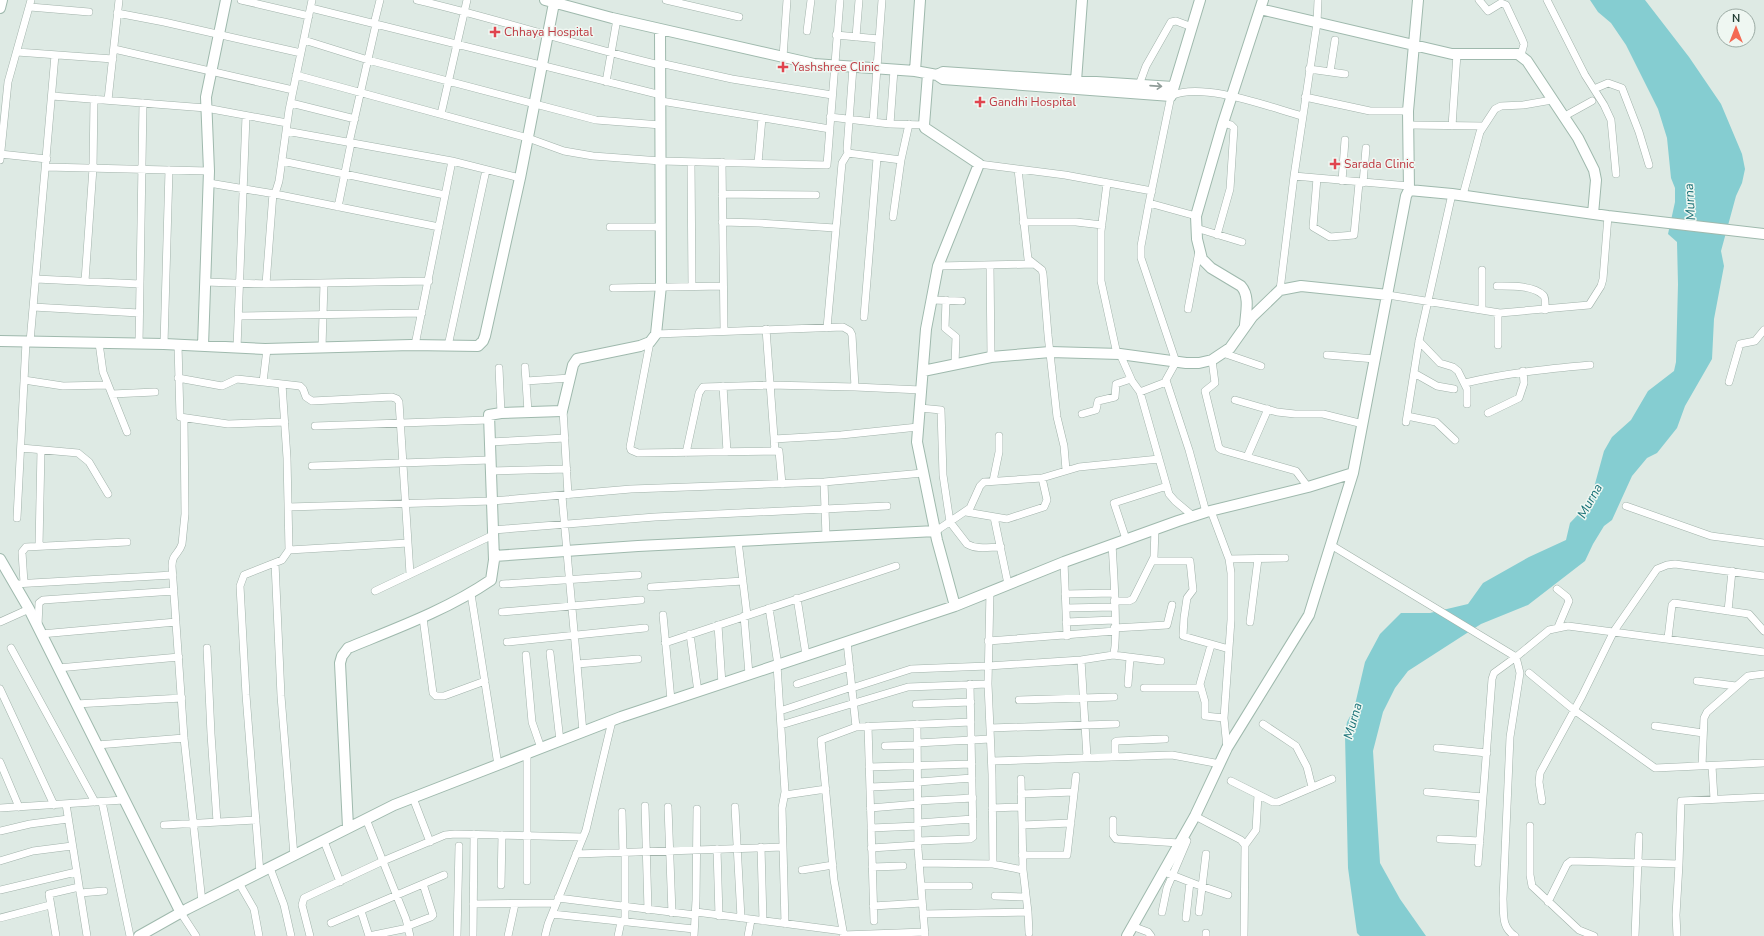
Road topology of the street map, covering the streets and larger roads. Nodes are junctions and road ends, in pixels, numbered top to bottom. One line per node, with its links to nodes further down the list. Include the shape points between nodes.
1 (2, 0): 26 (street)
2 (119, 0): 30 (street)
3 (226, 0): 39 (street)
4 (241, 0): 31 (street)
5 (312, 0): 27 (street)
6 (380, 0): 35 (street)
7 (417, 0): 28 (street)
8 (467, 0): 28 (street)
9 (666, 0): 32 (street)
10 (787, 0): 55 (street)
11 (811, 0): 38 (street)
12 (840, 0): 40 (street)
13 (860, 0): 42 (street)
14 (882, 0): 43 (street)
15 (920, 0): 65 (street)
16 (1082, 0): 73 (street)
17 (1200, 0): 36 (street)
18 (1318, 0): 34 (street)
19 (1418, 0): 47 (street)
20 (1479, 0): 54 (street, via 1488,11 1501,3 1506,6 1524,44)
21 (1547, 0): 76 (street)
22 (550, 1): 24 (street); 41 (street)
23 (31, 3): 29 (street); 49 (street)
24 (571, 4): 33 (street)
25 (1262, 5): 34 (street); 82 (street)
26 (0, 8)
27 (311, 8): 31 (street); 35 (street)
28 (464, 11): 41 (street); 46 (street)
29 (90, 12)
30 (117, 13): 39 (street); 48 (street)
31 (309, 16): 44 (street)
32 (739, 17)
33 (617, 19): 37 (street); 52 (street)
34 (1317, 23): 47 (street); 63 (street)
35 (375, 24): 46 (street); 57 (street)
36 (1192, 27): 75 (street, via 1176,21 1171,22 1146,66); 78 (street)
37 (660, 29): 55 (street); 58 (street)
38 (807, 31)
39 (218, 35): 50 (street); 66 (street)
40 (836, 35): 42 (street); 59 (street)
41 (548, 36): 52 (street); 60 (street)
42 (856, 37): 43 (street)
43 (879, 39): 62 (street)
44 (304, 40): 50 (street); 57 (street)
45 (1335, 40): 67 (street)
46 (456, 44): 60 (street); 72 (street)
47 (1414, 44): 53 (street); 93 (street)
48 (114, 49): 56 (street); 66 (street)
49 (17, 52): 51 (street); 118 (street, via 8,82)
50 (301, 53): 69 (street)
51 (55, 54): 56 (street); 81 (street)
52 (611, 54): 58 (street); 74 (street)
53 (1457, 54): 54 (street); 109 (street)
54 (1521, 55): 87 (street)
55 (783, 57): 59 (street, via 814,64)
56 (113, 59): 86 (street)
57 (368, 60): 72 (street); 79 (street)
58 (660, 64): 80 (street); 84 (street)
59 (834, 65): 61 (street); 80 (street)
60 (543, 66): 74 (street); 91 (street)
61 (853, 66): 62 (street); 101 (street)
62 (877, 68): 64 (street); 102 (street)
63 (1310, 69): 67 (street); 83 (street)
64 (894, 70): 65 (street); 104 (street)
65 (915, 71): 70 (street)
66 (210, 72): 77 (street); 92 (street)
67 (1330, 72): 68 (street)
68 (1345, 74)
69 (296, 75): 77 (street); 79 (street)
70 (932, 75): 71 (street, via 943,72); 107 (street)
71 (989, 79): 73 (street); 78 (street)
72 (449, 80): 91 (street); 94 (street)
73 (1076, 81): 75 (street)
74 (606, 82): 84 (street)
75 (1139, 85): 78 (street, one-way to 78)
76 (1594, 89): 130 (street, via 1608,83 1622,88); 138 (street, via 1608,111 1613,126)
77 (293, 90): 90 (street)
78 (1175, 91): 82 (street, via 1211,92); 148 (street)
79 (360, 93): 94 (street); 100 (street)
80 (832, 95): 97 (street)
81 (52, 96): 85 (street); 127 (street)
82 (1232, 96): 96 (street); 103 (street)
83 (1305, 97): 93 (street, via 1360,110); 96 (street)
84 (661, 98): 99 (street); 106 (street)
85 (94, 99): 86 (street); 131 (street)
86 (108, 100): 89 (street)
87 (1552, 100): 98 (street); 110 (street, via 1498,106)
88 (1592, 101): 98 (street)
89 (143, 103): 92 (street); 132 (street)
90 (291, 103): 100 (street); 111 (street)
91 (535, 105): 106 (street, via 603,121); 113 (street)
92 (206, 108): 95 (street); 136 (street)
93 (1408, 111): 108 (street)
94 (442, 114): 113 (street)
95 (246, 116): 111 (street); 146 (street)
96 (1302, 116): 139 (street)
97 (830, 117): 101 (street); 112 (street)
98 (1563, 117): 157 (street, via 1594,170 1596,180)
99 (762, 118): 112 (street); 128 (street)
100 (354, 119): 115 (street)
101 (850, 119): 102 (street); 117 (street)
102 (873, 122): 104 (street)
103 (1223, 123): 158 (street); 170 (street, via 1234,128 1229,196)
104 (890, 124): 105 (street)
105 (909, 124): 107 (street); 121 (street)
106 (661, 125): 124 (street)
107 (924, 125): 129 (street)
108 (1409, 125): 109 (street); 147 (street)
109 (1452, 126): 110 (street)
110 (1483, 126): 154 (street)
111 (287, 127): 115 (street); 122 (street)
112 (830, 129): 128 (street, via 827,165)
113 (528, 138): 124 (street, via 578,154); 140 (street)
114 (1346, 140): 142 (street)
115 (350, 143): 123 (street); 137 (street)
116 (1366, 148): 145 (street)
117 (848, 153): 119 (street); 167 (street, via 842,163)
118 (0, 154): 120 (street); 127 (street)
119 (877, 158): 121 (street); 205 (street)
120 (0, 160)
121 (902, 160): 160 (street)
122 (282, 161): 137 (street); 149 (street)
123 (452, 161): 135 (street); 152 (street)
124 (661, 161): 125 (street); 166 (street)
125 (691, 162): 126 (street); 186 (street)
126 (722, 162): 128 (street); 150 (street)
127 (46, 163): 131 (street); 177 (street)
128 (758, 163)
129 (979, 164): 133 (street); 175 (street)
130 (1649, 165)
131 (93, 168): 132 (street); 178 (street)
132 (142, 169): 134 (street); 183 (street)
133 (1018, 169): 144 (street); 162 (street)
134 (169, 170): 136 (street); 217 (street)
135 (486, 170): 140 (street); 222 (street)
136 (209, 171): 143 (street)
137 (344, 174): 152 (street); 156 (street)
138 (1616, 174)
139 (1294, 176): 141 (street); 190 (street)
140 (520, 178): 222 (street, via 483,341 474,347)
141 (1317, 178): 142 (street); 145 (street, via 1313,227 1330,237 1355,234)
142 (1342, 181): 145 (street)
143 (209, 183): 146 (street); 180 (street)
144 (1108, 183): 148 (street); 163 (street)
145 (1361, 183): 147 (street)
146 (243, 188): 149 (street); 181 (street)
147 (1409, 188): 151 (street); 191 (street)
148 (1152, 191): 155 (street)
149 (274, 193): 156 (street); 184 (street)
150 (722, 194): 153 (street); 161 (street)
151 (1452, 194): 154 (street); 195 (street)
152 (445, 195): 165 (street)
153 (816, 195)
154 (1463, 195): 157 (street)
155 (1150, 203): 158 (street); 233 (street, via 1141,258)
156 (338, 206): 165 (street)
157 (1593, 214): 159 (street)
158 (1196, 216): 168 (street)
159 (1608, 216): 169 (street); 199 (street, via 1604,279 1592,303 1586,306)
160 (894, 217)
161 (722, 222): 167 (street); 187 (street)
162 (1023, 222): 163 (street, via 1076,222); 173 (street, via 1028,259)
163 (1102, 225): 228 (street, via 1101,282)
164 (610, 226): 166 (street)
165 (439, 227): 179 (street)
166 (661, 227): 185 (street)
167 (835, 228): 207 (street)
168 (1196, 228): 170 (street); 172 (street)
169 (1764, 234)
170 (1217, 235): 171 (street)
171 (1242, 242)
172 (1199, 251): 197 (street); 206 (street, via 1206,264 1244,290)
173 (1034, 264): 174 (street); 226 (street, via 1044,274)
174 (990, 265): 175 (street); 230 (street)
175 (938, 266): 192 (street)
176 (1482, 270): 198 (street)
177 (36, 279): 178 (street); 196 (street)
178 (85, 281): 183 (street)
179 (429, 281): 182 (street); 201 (street)
180 (206, 282): 181 (street); 221 (street)
181 (240, 283): 184 (street); 204 (street)
182 (324, 283): 184 (street); 203 (street)
183 (140, 284): 200 (street)
184 (266, 284)
185 (661, 286): 186 (street); 189 (street); 211 (street)
186 (692, 286): 187 (street)
187 (723, 286): 209 (street)
188 (1497, 286): 199 (street, via 1525,288 1542,294)
189 (613, 288)
190 (1280, 290): 191 (street, via 1301,286); 206 (street)
191 (1388, 295): 195 (street); 231 (street)
192 (932, 300): 193 (street); 239 (street, via 926,329)
193 (946, 300): 194 (street); 234 (street, via 945,328 956,337)
194 (962, 301)
195 (1428, 302): 198 (street); 213 (street)
196 (33, 307): 200 (street); 214 (street)
197 (1188, 309)
198 (1482, 310): 202 (street)
199 (1545, 310): 202 (street)
200 (139, 313): 216 (street)
201 (422, 313): 203 (street); 219 (street)
202 (1498, 313): 220 (street)
203 (323, 314): 204 (street); 223 (street)
204 (239, 316): 224 (street)
205 (864, 317)
206 (1246, 325): 227 (street, via 1230,348)
207 (827, 328): 208 (street); 255 (street, via 846,328 852,335)
208 (766, 329): 209 (street); 253 (street)
209 (724, 330): 211 (street)
210 (1762, 331): 249 (street, via 1756,340 1740,344)
211 (653, 338): 243 (street, via 626,350 577,360); 287 (street, via 630,447 638,453)
212 (0, 341): 214 (street)
213 (1419, 341): 241 (street); 250 (street, via 1440,363 1456,369)
214 (28, 342): 215 (street); 245 (street)
215 (99, 344): 216 (street); 252 (street, via 102,367)
216 (139, 344): 217 (street)
217 (164, 344): 218 (street)
218 (178, 345): 221 (street); 242 (street)
219 (415, 345): 222 (street); 223 (street)
220 (1498, 345)
221 (203, 346): 224 (street)
222 (448, 346)
223 (322, 347): 225 (street)
224 (237, 348): 225 (street)
225 (267, 349): 247 (street)
226 (1050, 352): 228 (street); 230 (street); 295 (street)
227 (1223, 353): 232 (street); 237 (street)
228 (1119, 354): 233 (street); 244 (street)
229 (1327, 355): 231 (street)
230 (991, 357): 234 (street)
231 (1375, 359): 274 (street)
232 (1212, 360): 233 (street, via 1193,364); 288 (street, via 1215,383 1205,391 1218,446 1222,450)
233 (1176, 362): 248 (street)
234 (955, 364): 239 (street)
235 (1590, 365): 240 (street)
236 (525, 366): 246 (street)
237 (1261, 366)
238 (499, 368): 267 (street)
239 (923, 371): 257 (street)
240 (1523, 371): 250 (street); 268 (street, via 1524,383 1519,398)
241 (1414, 373): 256 (street, via 1437,386); 281 (street, via 1406,419 1436,422)
242 (178, 378): 247 (street, via 222,386 237,379); 270 (street, via 179,415)
243 (570, 378): 246 (street); 265 (street)
244 (1131, 379): 259 (street); 269 (street, via 1116,384 1115,397 1098,401 1096,410)
245 (24, 380): 252 (street, via 63,386); 283 (street)
246 (526, 381): 266 (street)
247 (263, 382): 251 (street)
248 (1166, 382): 259 (street); 313 (street)
249 (1729, 382)
250 (1465, 383): 262 (street, via 1468,389)
251 (282, 384): 272 (street); 273 (street, via 302,387 306,397 312,401 395,398 399,402)
252 (108, 385): 260 (street)
253 (770, 385): 254 (street); 255 (street); 280 (street)
254 (723, 386): 286 (street); 287 (street, via 706,386 700,390)
255 (855, 387): 257 (street)
256 (1454, 389)
257 (921, 390): 263 (street)
258 (154, 392): 260 (street)
259 (1140, 392): 289 (street)
260 (112, 394): 277 (street)
261 (1235, 400): 264 (street)
262 (1467, 404)
263 (920, 408): 276 (street); 317 (street, via 941,410 943,475)
264 (1268, 409): 274 (street, via 1295,414 1323,414); 288 (street)
265 (563, 410): 266 (street); 279 (street)
266 (528, 412): 267 (street)
267 (501, 413): 271 (street, via 489,414)
268 (1488, 413)
269 (1082, 414)
270 (184, 419): 272 (street, via 228,424); 346 (street, via 185,514 181,549 172,560)
271 (488, 420): 273 (street); 282 (street)
272 (285, 422): 310 (street)
273 (400, 422): 275 (street); 291 (street)
274 (1363, 424): 297 (street)
275 (315, 426)
276 (918, 427): 280 (street); 296 (street, via 917,442)
277 (127, 432)
278 (999, 436): 299 (street, via 999,452)
279 (565, 438): 282 (street); 293 (street)
280 (774, 439): 285 (street)
281 (1455, 440)
282 (489, 442): 290 (street)
283 (21, 448): 284 (street); 316 (street)
284 (41, 450): 304 (street, via 72,452 82,456 95,470); 330 (street)
285 (775, 451): 286 (street); 301 (street, via 780,453)
286 (728, 452): 287 (street)
287 (686, 453)
288 (1247, 458): 303 (street, via 1296,471)
289 (1159, 459): 295 (street); 302 (street)
290 (490, 460): 291 (street); 294 (street)
291 (403, 463): 292 (street); 307 (street)
292 (312, 466)
293 (567, 469): 294 (street); 305 (street)
294 (490, 470): 306 (street)
295 (1066, 470): 298 (street)
296 (923, 473): 300 (street); 320 (street)
297 (1353, 473): 303 (street); 329 (street)
298 (1042, 478): 299 (street); 315 (street, via 1047,500 1044,507 1007,519)
299 (993, 481): 312 (street, via 982,484)
300 (824, 482): 301 (street); 311 (street)
301 (782, 484): 305 (street)
302 (1167, 486): 314 (street, via 1171,498); 323 (street, via 1114,503)
303 (1308, 487): 313 (street)
304 (108, 494)
305 (565, 495): 306 (street); 318 (street)
306 (492, 501): 307 (street); 321 (street)
307 (406, 504): 310 (street); 326 (street)
308 (887, 506): 311 (street)
309 (1626, 506): 327 (street, via 1711,536)
310 (288, 507): 332 (street)
311 (825, 509): 318 (street); 322 (street)
312 (966, 512): 315 (street); 317 (street)
313 (1208, 512): 314 (street); 337 (street)
314 (1193, 516): 319 (street)
315 (994, 517): 331 (street)
316 (17, 518)
317 (950, 522): 320 (street); 331 (street, via 970,546)
318 (564, 524): 321 (street); 333 (street)
319 (1155, 528): 323 (street); 339 (street)
320 (936, 531): 322 (street); 366 (street)
321 (493, 532): 334 (street); 344 (street)
322 (826, 536): 324 (street)
323 (1126, 538): 328 (street)
324 (738, 541): 333 (street); 349 (street)
325 (127, 542): 330 (street)
326 (408, 543): 332 (street); 344 (street)
327 (1764, 543)
328 (1112, 544): 340 (street); 358 (street)
329 (1331, 545): 405 (street); 465 (street, via 1309,615)
330 (39, 546): 350 (street, via 26,547 22,552)
331 (1000, 547): 352 (street)
332 (289, 550): 341 (street, via 282,560)
333 (566, 552): 334 (street); 348 (street)
334 (494, 556): 359 (street, via 491,580)
335 (1285, 558): 338 (street)
336 (0, 559): 350 (street)
337 (1228, 559): 338 (street); 398 (street, via 1231,573)
338 (1258, 559): 379 (street)
339 (1153, 561): 363 (street, via 1132,600); 395 (street, via 1191,562 1193,590 1188,598 1183,636)
340 (1064, 562): 352 (street); 360 (street)
341 (275, 563): 520 (street, via 244,575 240,586); 558 (street, via 281,696)
342 (896, 566): 361 (street)
343 (1732, 571): 347 (street); 370 (street); 385 (street, via 1674,564 1657,569)
344 (410, 574): 356 (street)
345 (638, 574): 348 (street)
346 (173, 575): 350 (street); 355 (street)
347 (1764, 576)
348 (568, 580): 351 (street); 365 (street)
349 (742, 581): 353 (street); 373 (street)
350 (19, 584): 369 (street)
351 (503, 584)
352 (1008, 584): 357 (street)
353 (651, 588)
354 (1557, 589): 381 (street, via 1569,601)
355 (174, 591): 377 (street); 383 (street, via 43,600 40,603)
356 (375, 591)
357 (990, 591): 366 (street); 391 (street)
358 (1114, 593): 360 (street); 363 (street)
359 (471, 594): 374 (street); 418 (street)
360 (1065, 594): 368 (street)
361 (797, 598): 367 (street); 403 (street)
362 (641, 600): 365 (street)
363 (1114, 604): 368 (street); 375 (street)
364 (1172, 605): 384 (street, via 1167,625)
365 (571, 606): 371 (street); 388 (street)
366 (955, 606): 393 (street)
367 (769, 608): 373 (street); 411 (street)
368 (1066, 608): 378 (street)
369 (29, 609): 376 (street); 383 (street)
370 (1728, 611): 386 (street, via 1749,614); 390 (street, via 1673,604)
371 (502, 612)
372 (662, 615): 394 (street)
373 (745, 616): 380 (street); 416 (street)
374 (423, 618): 418 (street, via 433,693 436,696 444,696); 529 (street, via 348,648 342,656 340,663)
375 (1114, 620): 378 (street); 384 (street)
376 (0, 622)
377 (176, 622): 383 (street); 404 (street)
378 (1066, 622): 389 (street)
379 (1250, 622)
380 (718, 625): 387 (street); 420 (street)
381 (1558, 627): 385 (street); 405 (street, via 1549,630)
382 (645, 628): 388 (street)
383 (39, 630): 414 (street)
384 (1114, 630): 389 (street); 402 (street)
385 (1614, 631): 390 (street); 440 (street)
386 (1764, 631)
387 (690, 634): 394 (street); 430 (street)
388 (574, 635): 392 (street); 410 (street)
389 (1067, 636): 391 (street)
390 (1668, 638): 399 (street)
391 (988, 641): 412 (street)
392 (507, 642)
393 (847, 642): 403 (street); 413 (street)
394 (665, 643): 434 (street)
395 (1211, 645): 398 (street); 428 (street)
396 (10, 648): 502 (street)
397 (207, 648): 522 (street)
398 (1229, 650): 442 (street)
399 (1764, 652)
400 (550, 653): 459 (street)
401 (526, 655): 464 (street, via 532,722)
402 (1113, 655): 406 (street); 408 (street)
403 (806, 656): 411 (street)
404 (179, 657): 414 (street); 431 (street)
405 (1516, 657): 467 (street, via 1494,673 1492,679); 646 (street, via 1520,673 1510,737 1503,899 1504,924)
406 (1130, 658): 409 (street); 424 (street)
407 (638, 659): 410 (street)
408 (1081, 660): 412 (street); 432 (street)
409 (1161, 661)
410 (576, 664): 454 (street)
411 (778, 665): 416 (street); 441 (street)
412 (988, 666): 423 (street); 426 (street, via 911,669)
413 (850, 667): 421 (street); 426 (street)
414 (58, 668): 438 (street)
415 (1529, 673): 440 (street)
416 (749, 674): 420 (street)
417 (1764, 674): 425 (street, via 1748,676)
418 (484, 681): 476 (street)
419 (1696, 681): 425 (street)
420 (722, 684): 430 (street)
421 (797, 684)
422 (970, 684): 423 (street); 436 (street, via 908,687); 437 (street)
423 (988, 684): 453 (street)
424 (1128, 684)
425 (1736, 686): 455 (street, via 1707,712 1704,718)
426 (852, 688): 436 (street); 441 (street)
427 (1144, 688): 428 (street)
428 (1200, 688): 442 (street, via 1205,702 1205,716)
429 (0, 689): 505 (street)
430 (698, 692): 434 (street)
431 (182, 698): 438 (street); 456 (street)
432 (1083, 698): 433 (street); 435 (street); 446 (street)
433 (1114, 698)
434 (671, 700): 443 (street)
435 (1019, 700)
436 (853, 702): 449 (street); 452 (street)
437 (970, 702): 439 (street); 444 (street)
438 (76, 704): 462 (street)
439 (916, 704)
440 (1574, 710): 478 (street, via 1655,768); 501 (street, via 1540,773)
441 (780, 711): 449 (street)
442 (1224, 718): 465 (street)
443 (612, 720): 454 (street); 536 (street)
444 (971, 722): 445 (street); 460 (street)
445 (917, 724): 450 (street); 461 (street)
446 (1085, 724): 447 (street); 453 (street); 470 (street)
447 (1116, 724)
448 (1263, 724): 488 (street, via 1296,746 1307,767)
449 (781, 725): 493 (street)
450 (868, 726): 452 (street); 480 (street)
451 (1655, 726): 455 (street)
452 (856, 727): 489 (street, via 821,740)
453 (990, 728): 457 (street)
454 (583, 732): 459 (street)
455 (1704, 733): 478 (street)
456 (184, 738): 462 (street); 523 (street)
457 (990, 739): 460 (street); 471 (street)
458 (1165, 739): 469 (street, via 1117,740)
459 (560, 741): 464 (street)
460 (971, 741): 461 (street); 474 (street)
461 (917, 744): 463 (street); 477 (street)
462 (97, 745): 499 (street)
463 (884, 746)
464 (541, 748): 468 (street)
465 (1227, 748): 475 (street)
466 (1437, 748): 467 (street)
467 (1487, 753): 495 (street)
468 (527, 754): 476 (street); 534 (street)
469 (1114, 756): 470 (street); 475 (street, via 1172,755)
470 (1087, 757): 471 (street)
471 (992, 761): 513 (street)
472 (0, 762): 507 (street)
473 (1764, 763): 479 (street)
474 (972, 764): 477 (street); 482 (street)
475 (1220, 764): 516 (street)
476 (498, 765): 496 (street)
477 (917, 765): 480 (street); 486 (street)
478 (1702, 766): 479 (street)
479 (1712, 766): 500 (street)
480 (869, 767): 487 (street)
481 (1076, 776): 490 (street)
482 (972, 778): 486 (street); 497 (street)
483 (1020, 779): 492 (street)
484 (1332, 779): 488 (street)
485 (1231, 781): 494 (street)
486 (918, 783): 487 (street); 503 (street)
487 (870, 787): 512 (street)
488 (1312, 787): 494 (street, via 1278,802)
489 (826, 789): 493 (street); 566 (street)
490 (1074, 792): 492 (street); 524 (street)
491 (1427, 792): 495 (street)
492 (1021, 794): 510 (street)
493 (785, 795): 547 (street, via 782,805)
494 (1258, 796): 543 (street, via 1256,830)
495 (1483, 797): 539 (street)
496 (414, 798): 518 (street); 540 (street)
497 (972, 798): 503 (street); 519 (street)
498 (1764, 798): 500 (street)
499 (124, 800): 502 (street); 606 (street)
500 (1714, 800): 565 (street, via 1681,801)
501 (1542, 801)
502 (98, 802): 504 (street); 629 (street)
503 (918, 803): 512 (street); 526 (street)
504 (66, 804): 505 (street); 517 (street)
505 (54, 805): 507 (street)
506 (645, 806): 553 (street)
507 (19, 807): 511 (street)
508 (668, 807): 552 (street)
509 (735, 807): 548 (street)
510 (1021, 807): 513 (street); 527 (street)
511 (0, 808)
512 (870, 808): 530 (street)
513 (992, 808): 564 (street)
514 (697, 809): 551 (street)
515 (622, 812): 554 (street)
516 (1195, 816): 541 (street); 543 (street, via 1241,840)
517 (68, 818): 531 (street); 544 (street)
518 (366, 819): 529 (street); 560 (street)
519 (973, 819): 526 (street); 542 (street, via 972,838)
520 (256, 820): 522 (street); 573 (street)
521 (1113, 820): 541 (street, via 1113,834 1116,838)
522 (217, 822): 523 (street)
523 (194, 823): 525 (street); 593 (street)
524 (1072, 823): 527 (street); 557 (street, via 1067,855)
525 (164, 824)
526 (918, 824): 530 (street); 542 (street)
527 (1022, 825): 557 (street)
528 (1530, 826): 594 (street, via 1530,881 1535,890)
529 (348, 827): 538 (street)
530 (871, 828): 549 (street)
531 (0, 831)
532 (474, 834): 533 (street); 540 (street, via 450,834); 596 (street)
533 (502, 835): 534 (street); 581 (street)
534 (527, 835): 536 (street); 576 (street)
535 (1638, 836): 563 (street)
536 (583, 837): 555 (street)
537 (1440, 839): 539 (street)
538 (324, 841): 558 (street); 577 (street)
539 (1480, 841): 562 (street)
540 (430, 842): 560 (street)
541 (1183, 842): 574 (street)
542 (918, 843): 549 (street); 561 (street)
543 (1245, 845): 645 (street)
544 (72, 846): 559 (street, via 33,851); 572 (street)
545 (459, 846): 637 (street)
546 (761, 847): 547 (street); 548 (street); 616 (street)
547 (783, 847): 620 (street)
548 (737, 848): 550 (street); 613 (street)
549 (871, 848): 569 (street)
550 (717, 849): 551 (street); 611 (street)
551 (696, 850): 552 (street); 609 (street)
552 (670, 851): 553 (street); 607 (street)
553 (646, 852): 554 (street); 601 (street)
554 (624, 853): 555 (street); 600 (street)
555 (576, 854): 592 (street)
556 (1206, 854): 584 (street)
557 (1022, 855): 571 (street)
558 (294, 856): 568 (street)
559 (0, 861)
560 (383, 861): 577 (street); 588 (street)
561 (919, 863): 564 (street); 582 (street)
562 (1478, 863)
563 (1637, 863): 565 (street); 594 (street, via 1571,861 1567,864); 648 (street)
564 (993, 864): 571 (street)
565 (1679, 864): 649 (street)
566 (833, 865): 570 (street); 625 (street)
567 (903, 866): 569 (street)
568 (270, 868): 573 (street); 633 (street, via 284,905)
569 (872, 868): 599 (street)
570 (802, 870)
571 (1023, 870): 591 (street)
572 (76, 872): 585 (street); 586 (street)
573 (260, 873): 579 (street)
574 (1168, 873): 578 (street); 604 (street); 621 (street)
575 (444, 875): 580 (street)
576 (528, 881)
577 (340, 882): 634 (street, via 303,900)
578 (1190, 882): 584 (street); 614 (street)
579 (239, 883): 593 (street); 632 (street, via 254,909)
580 (423, 884): 588 (street); 622 (street, via 433,915)
581 (501, 885)
582 (921, 886): 583 (street); 595 (street)
583 (969, 886)
584 (1202, 887): 589 (street); 605 (street)
585 (0, 890)
586 (79, 890): 587 (street); 598 (street, via 50,893); 628 (street)
587 (104, 891)
588 (396, 895): 602 (street); 622 (street)
589 (1228, 895)
590 (995, 896): 591 (street)
591 (1026, 896): 603 (street)
592 (557, 901): 597 (street); 600 (street); 608 (street)
593 (202, 902): 606 (street)
594 (1548, 902): 647 (street, via 1579,930)
595 (922, 903): 599 (street); 610 (street)
596 (473, 904): 597 (street); 638 (street)
597 (515, 904): 639 (street)
598 (50, 905): 612 (street); 627 (street)
599 (873, 906): 617 (street)
600 (625, 907): 601 (street); 618 (street)
601 (648, 910): 607 (street)
602 (361, 911): 619 (street); 635 (street)
603 (1028, 912): 610 (street); 624 (street)
604 (1162, 912)
605 (1199, 912)
606 (181, 913): 630 (street); 631 (street)
607 (672, 913): 609 (street)
608 (552, 914): 618 (street); 640 (street)
609 (695, 914): 611 (street); 623 (street)
610 (923, 914): 626 (street)
611 (719, 916): 613 (street)
612 (0, 918)
613 (741, 918): 615 (street)
614 (1186, 918)
615 (751, 920): 616 (street); 642 (street)
616 (763, 921): 620 (street)
617 (874, 921)
618 (623, 922): 623 (street); 641 (street)
619 (331, 923)
620 (786, 924): 625 (street)
621 (1132, 926): 643 (street); 644 (street, via 1148,932)
622 (408, 927): 635 (street); 636 (street)
623 (694, 933)
624 (1028, 933)
625 (843, 934): 626 (street)
626 (925, 934)
627 (56, 936)
628 (87, 936)
629 (130, 936)
630 (139, 936)
631 (196, 936)
632 (259, 936)
633 (291, 936)
634 (310, 936)
635 (369, 936)
636 (410, 936)
637 (456, 936)
638 (473, 936)
639 (508, 936)
640 (545, 936)
641 (618, 936)
642 (748, 936)
643 (1127, 936)
644 (1151, 936)
645 (1244, 936)
646 (1515, 936)
647 (1594, 936)
648 (1635, 936)
649 (1677, 936)

